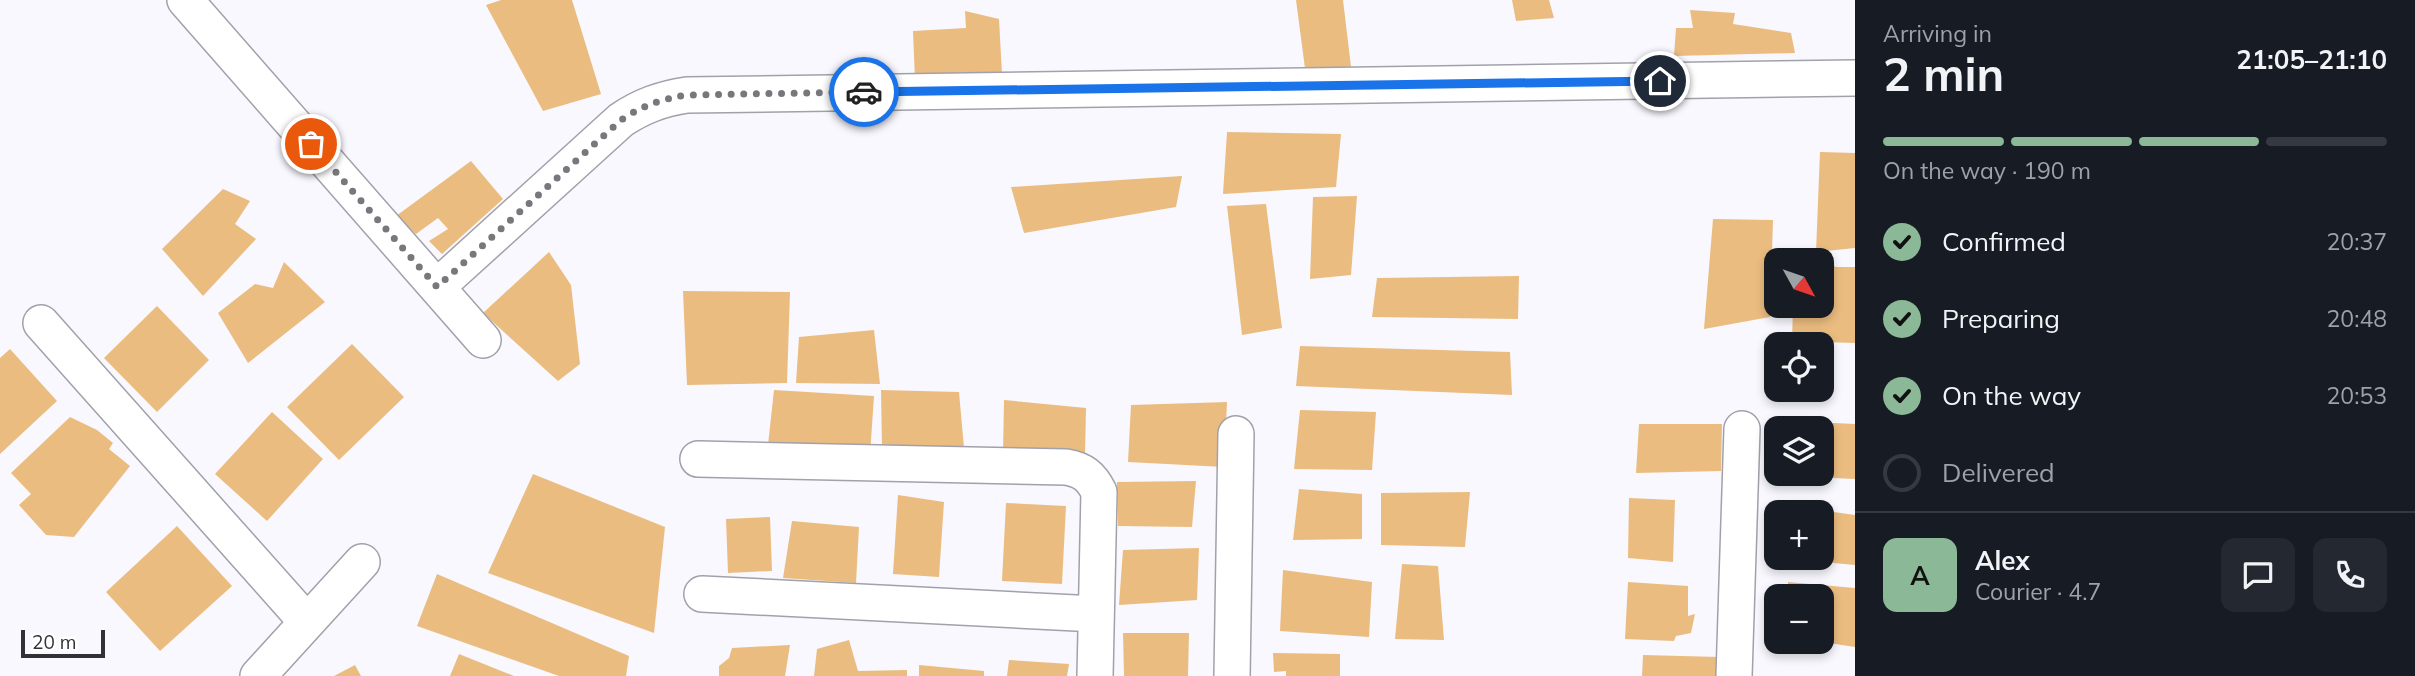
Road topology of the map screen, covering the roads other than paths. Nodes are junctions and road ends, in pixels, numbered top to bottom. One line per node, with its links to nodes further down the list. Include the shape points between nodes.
1 (185, 0): 3 (street)
2 (1855, 79): 3 (street, via 687,95 640,107 621,120)
3 (437, 287): 5 (street)
4 (41, 323): 12 (street)
5 (483, 340)
6 (1742, 429): 16 (street)
7 (1236, 434): 15 (street)
8 (698, 459): 11 (street, via 1080,470 1099,492)
9 (362, 562): 12 (street)
10 (702, 594): 11 (street)
11 (1096, 614): 14 (street)
12 (307, 622): 13 (street)
13 (258, 676)
14 (1095, 676)
15 (1232, 676)
16 (1734, 676)

